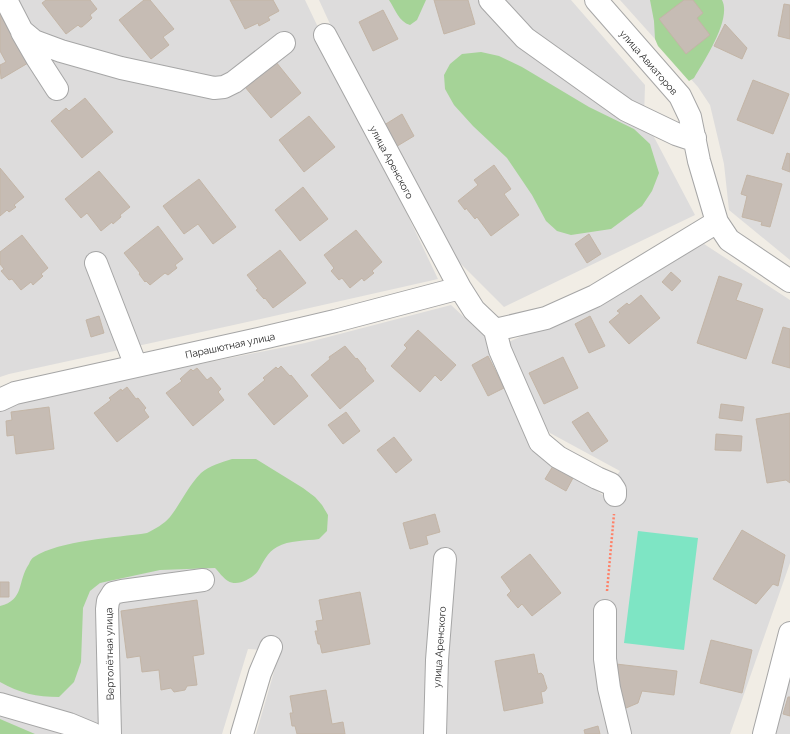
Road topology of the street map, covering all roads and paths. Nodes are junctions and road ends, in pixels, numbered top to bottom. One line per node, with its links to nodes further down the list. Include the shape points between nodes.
1 (6, 0): 4 (street)
2 (490, 0): 8 (street, via 531,43 626,110 676,134)
3 (596, 0): 8 (street, улица Авиаторов, via 680,96 690,117)
4 (22, 31): 6 (street, via 34,41 61,51 121,68 214,88 234,82); 7 (street)
5 (325, 35): 12 (street, улица Аренского)
6 (284, 43)
7 (57, 89)
8 (695, 138): 9 (street, улица Авиаторов)
9 (717, 222): 11 (street, улица Авиаторов, via 729,240); 13 (street, via 595,296 546,318)
10 (96, 263): 14 (street)
11 (790, 281)
12 (460, 288): 13 (street, улица Аренского, via 474,310); 14 (street, Парашютная улица, via 335,321)
13 (495, 330): 16 (street, via 500,350 540,442 558,457 611,484)
14 (136, 366): 15 (street, Парашютная улица, via 15,393)
15 (0, 400)
16 (615, 496): 19 (path)
17 (445, 559): 27 (street, улица Аренского)
18 (203, 580): 25 (street, Вертолётная улица, via 122,591 113,593 108,601)
19 (605, 611): 28 (street, via 605,659)
20 (790, 633): 22 (street)
21 (272, 647): 26 (street, via 260,673)
22 (784, 682): 29 (street)
23 (0, 704): 24 (street, via 69,724)
24 (93, 734)
25 (110, 734)
26 (242, 734)
27 (435, 734)
28 (620, 734)
29 (764, 734)

